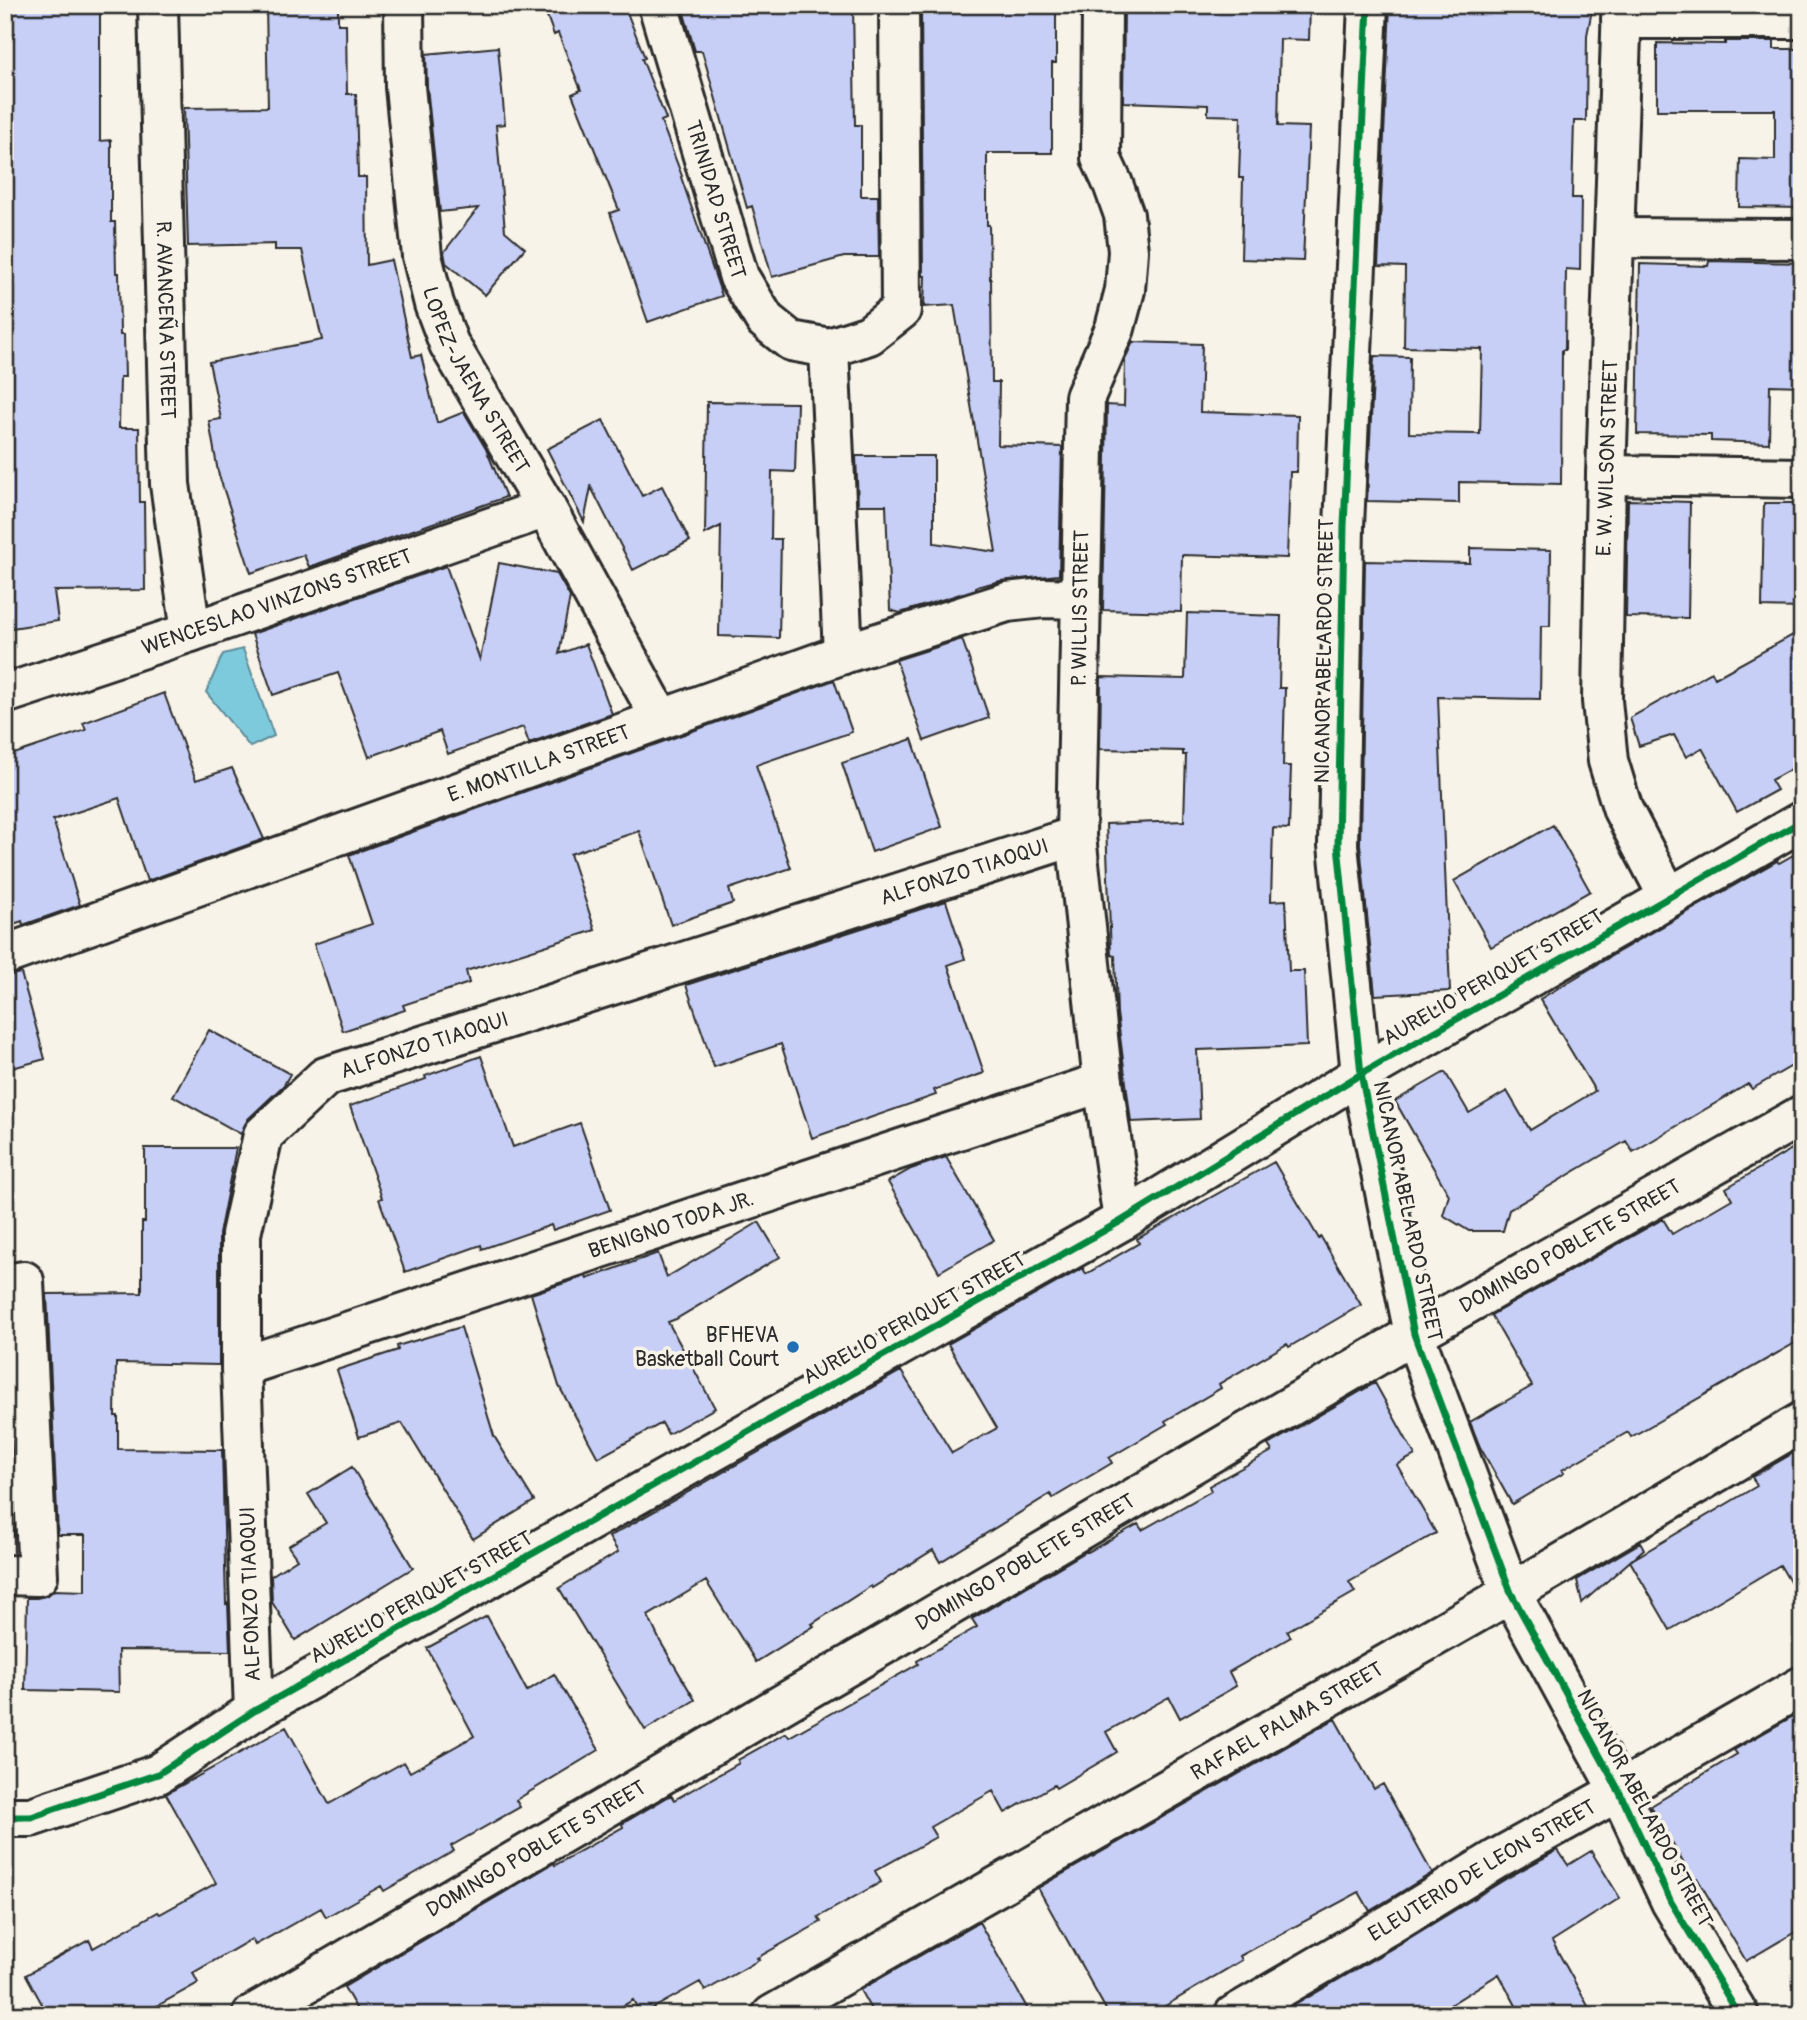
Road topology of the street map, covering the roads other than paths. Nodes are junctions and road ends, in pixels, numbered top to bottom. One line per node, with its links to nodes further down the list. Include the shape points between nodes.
1 (158, 5): 16 (street, R. AVANCEÑA STREET, via 170,484)
2 (404, 5): 14 (street, LOPEZ-JAENA STREET, via 411,152 422,256 434,304 449,344)
3 (658, 5): 11 (street, TRINIDAD STREET, via 739,277 765,320 791,341)
4 (899, 5): 11 (street, TRINIDAD STREET, via 901,310 869,335)
5 (1102, 5): 15 (street, P. WILLIS STREET, via 1101,158 1124,215 1128,251 1125,290 1115,328 1085,397)
6 (1368, 5): 24 (street, NICANOR ABELARDO STREET, via 1344,526 1338,845)
7 (1621, 12): 8 (street); 9 (street, E. W. WILSON STREET)
8 (1802, 19)
9 (1614, 238): 10 (street); 12 (street, E. W. WILSON STREET)
10 (1802, 239)
11 (829, 348): 17 (street)
12 (1606, 475): 13 (street); 22 (street, E. W. WILSON STREET, via 1602,701 1608,761 1623,810)
13 (1802, 478)
14 (546, 508): 16 (street, WENCESLAO VINZONS STREET); 19 (street, LOPEZ-JAENA STREET)
15 (1080, 599): 17 (street, E. MONTILLA STREET, via 1007,602); 21 (street, P. WILLIS STREET)
16 (191, 632): 18 (street, WENCESLAO VINZONS STREET)
17 (844, 654): 19 (street, E. MONTILLA STREET)
18 (5, 694)
19 (661, 719): 23 (street, E. MONTILLA STREET)
20 (1802, 821): 22 (street, AURELIO PERIQUET STREET)
21 (1076, 836): 25 (street, P. WILLIS STREET); 30 (street, ALFONZO TIAOQUI, via 325,1077 263,1135 241,1234)
22 (1668, 896): 24 (street, AURELIO PERIQUET STREET)
23 (5, 955)
24 (1362, 1074): 27 (street, AURELIO PERIQUET STREET); 29 (street, NICANOR ABELARDO STREET)
25 (1103, 1082): 27 (street, P. WILLIS STREET); 30 (street, BENIGNO TODA JR.)
26 (1802, 1115): 29 (street, DOMINGO POBLETE STREET)
27 (1124, 1220): 35 (street, AURELIO PERIQUET STREET)
28 (5, 1284): 32 (street, via 24,1281 38,1576)
29 (1413, 1334): 33 (street, NICANOR ABELARDO STREET); 38 (street, DOMINGO POBLETE STREET)
30 (242, 1367): 35 (street, ALFONZO TIAOQUI)
31 (1802, 1422): 33 (street, RAFAEL PALMA STREET)
32 (5, 1575)
33 (1511, 1593): 36 (street, NICANOR ABELARDO STREET); 39 (street, RAFAEL PALMA STREET)
34 (1802, 1686): 36 (street, ELEUTERIO DE LEON STREET)
35 (254, 1711): 37 (street, AURELIO PERIQUET STREET, via 158,1774)
36 (1619, 1791): 40 (street, ELEUTERIO DE LEON STREET); 41 (street, NICANOR ABELARDO STREET, via 1671,1902)
37 (18, 1817)
38 (252, 2015)
39 (772, 2015)
40 (1234, 2015)
41 (1739, 2015)

